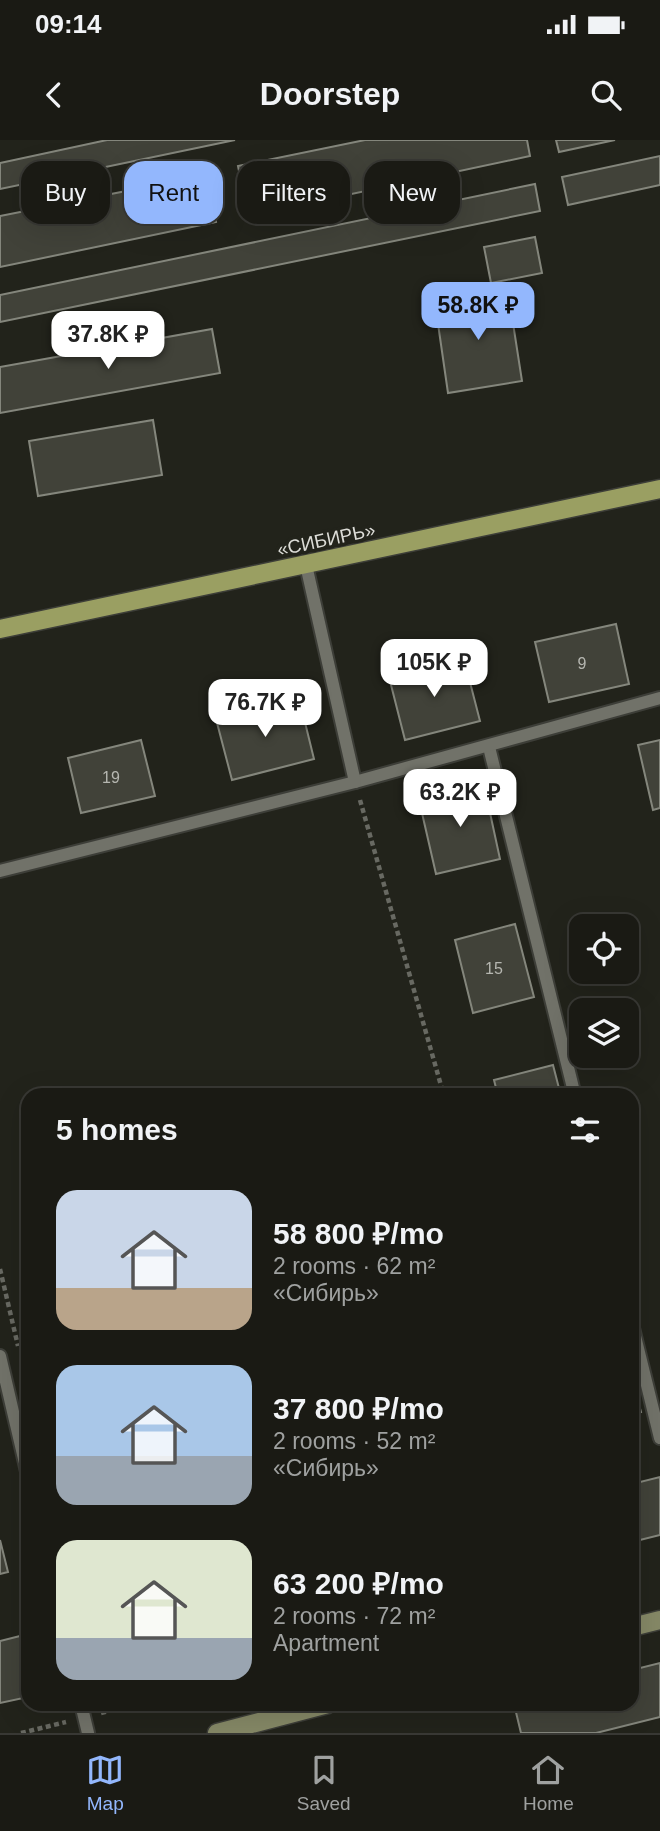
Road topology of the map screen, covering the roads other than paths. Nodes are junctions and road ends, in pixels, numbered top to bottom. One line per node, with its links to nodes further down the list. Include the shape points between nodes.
1 (660, 489): 2 (main road, «СИБИРЬ»)
2 (306, 565): 3 (main road, «СИБИРЬ»); 6 (lane)
3 (0, 629)
4 (660, 698): 5 (lane)
5 (489, 747): 6 (lane); 8 (lane)
6 (355, 782): 7 (lane)
7 (0, 871)
8 (573, 1088)
9 (639, 1352): 11 (lane)
10 (0, 1356): 12 (lane)
11 (660, 1438)
12 (21, 1446)
13 (660, 1620): 14 (street)
14 (639, 1625)
15 (83, 1711): 17 (lane)
16 (301, 1711): 18 (street)
17 (88, 1733)
18 (217, 1733)

